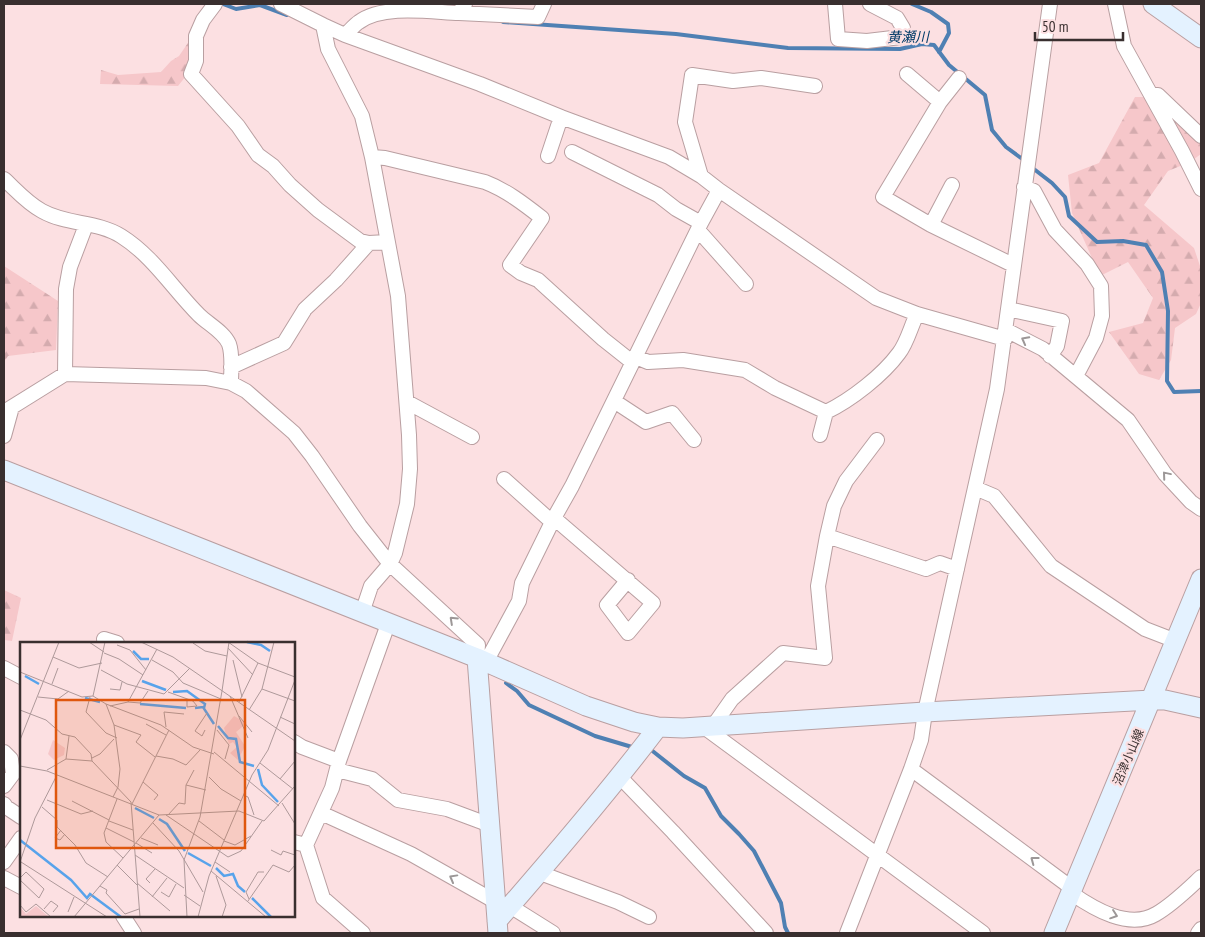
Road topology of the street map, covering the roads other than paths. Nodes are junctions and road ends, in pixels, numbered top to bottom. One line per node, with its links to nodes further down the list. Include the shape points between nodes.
1 (281, 4): 10 (street)
2 (544, 4): 9 (street, via 538,17)
3 (835, 4): 4 (street, via 838,39 868,41 901,37 903,28 897,18)
4 (870, 4)
5 (1050, 4): 26 (street)
6 (1115, 4): 16 (street, via 1124,46)
7 (215, 5): 33 (street, via 196,36 196,61 191,74 238,126 258,155 342,228 360,241)
8 (1164, 7): 12 (street)
9 (462, 9): 11 (street, via 381,13 360,21)
10 (323, 25): 11 (street); 22 (street, via 328,49 362,116)
11 (345, 35): 18 (street)
12 (1201, 38)
13 (907, 74): 17 (street)
14 (959, 78): 17 (street)
15 (815, 86): 23 (street, via 761,78 733,81 692,75 685,122)
16 (1151, 95): 19 (street, via 1158,95); 27 (street)
17 (940, 102): 30 (street, via 883,198)
18 (561, 117): 21 (street); 23 (street, via 669,156)
19 (1201, 136)
20 (572, 152): 31 (street, via 658,195)
21 (548, 156)
22 (372, 157): 32 (street); 40 (street, via 484,182 520,201 542,218 510,265 538,280 603,339)
23 (701, 176): 28 (street)
24 (4, 179): 29 (street, via 42,211)
25 (952, 185): 30 (street)
26 (1024, 187): 34 (street); 43 (street, via 1034,191 1055,230 1087,264 1101,286 1102,316 1096,338)
27 (1201, 189)
28 (719, 190): 31 (street); 37 (street, via 876,298)
29 (86, 225): 41 (street, via 95,224 120,236 144,254 200,316 225,338); 42 (street, via 70,267 66,289)
30 (931, 225): 34 (street)
31 (700, 226): 35 (street); 40 (street)
32 (387, 242): 33 (street); 46 (street, via 398,296)
33 (369, 243): 41 (street, via 306,309 284,343)
34 (1013, 265): 36 (street)
35 (746, 284)
36 (1008, 309): 38 (street); 39 (street, via 1062,321 1057,346)
37 (917, 314): 38 (street); 48 (street, via 900,353 869,384)
38 (1006, 334): 39 (street, one-way to 38, via 1043,349); 56 (street)
39 (1050, 356): 43 (street)
40 (634, 359): 45 (street); 48 (street, via 648,362 683,360 744,370)
41 (231, 367): 44 (street)
42 (65, 374): 44 (street, via 206,378); 47 (street)
43 (1076, 376): 57 (street, one-way to 43, via 1165,474 1128,420)
44 (231, 382): 60 (street, via 294,433)
45 (614, 401): 52 (street, via 646,422 672,413); 58 (street)
46 (407, 402): 51 (street); 60 (street, via 410,469 407,504)
47 (8, 410): 50 (street)
48 (826, 412): 49 (street)
49 (820, 435)
50 (4, 436)
51 (472, 437)
52 (694, 440)
53 (877, 440): 59 (street, via 846,481 834,506)
54 (5, 474): 65 (street)
55 (504, 479): 58 (street)
56 (975, 488): 61 (street); 67 (street, via 994,496 1050,566 1145,629)
57 (1201, 509)
58 (553, 520): 62 (street); 68 (street, via 522,583 519,600)
59 (827, 536): 61 (street, via 926,568 940,563); 75 (street, via 818,586 825,658 783,652 732,698)
60 (390, 564): 65 (street, via 371,586); 68 (street, one-way to 60, via 478,645)
61 (957, 569): 73 (street)
62 (628, 580)
63 (1201, 580): 64 (street, 沼津小山線)
64 (1196, 604): 67 (street, 沼津小山線)
65 (362, 613): 66 (street)
66 (388, 624): 68 (street); 78 (street)
67 (1176, 641): 71 (street, 沼津小山線)
68 (481, 660): 74 (street, via 586,706); 85 (street)
69 (4, 668): 70 (street)
70 (20, 676)
71 (1152, 700): 72 (street); 73 (street); 94 (street, 沼津小山線)
72 (1201, 708)
73 (925, 712): 75 (street); 79 (street, via 921,740)
74 (658, 727): 75 (street); 80 (street)
75 (709, 727): 88 (street)
76 (295, 743): 78 (street)
77 (4, 752): 81 (street, via 11,759 13,774)
78 (338, 765): 83 (street); 85 (street, via 372,779 398,800 447,809)
79 (911, 769): 88 (street); 94 (street, one-way to 79)
80 (620, 777): 90 (street); 102 (street)
81 (4, 786)
82 (4, 804): 84 (street)
83 (321, 813): 87 (street); 97 (street, one-way to 83, via 411,854)
84 (20, 816)
85 (490, 825): 97 (street)
86 (20, 839): 89 (street)
87 (300, 843): 100 (street, via 323,898)
88 (877, 855): 103 (street); 104 (street)
89 (4, 862)
90 (540, 873): 96 (street); 97 (street)
91 (1201, 877): 94 (street, one-way to 91, via 1115,917 1138,920 1156,915)
92 (4, 878): 93 (street)
93 (20, 886)
94 (1072, 891): 105 (street, 沼津小山線)
95 (124, 917): 99 (street)
96 (649, 917)
97 (498, 919): 101 (street)
98 (1201, 929): 106 (street)
99 (134, 933)
100 (363, 933)
101 (553, 933)
102 (766, 933)
103 (847, 933)
104 (983, 933)
105 (1054, 933)
106 (1198, 933)

